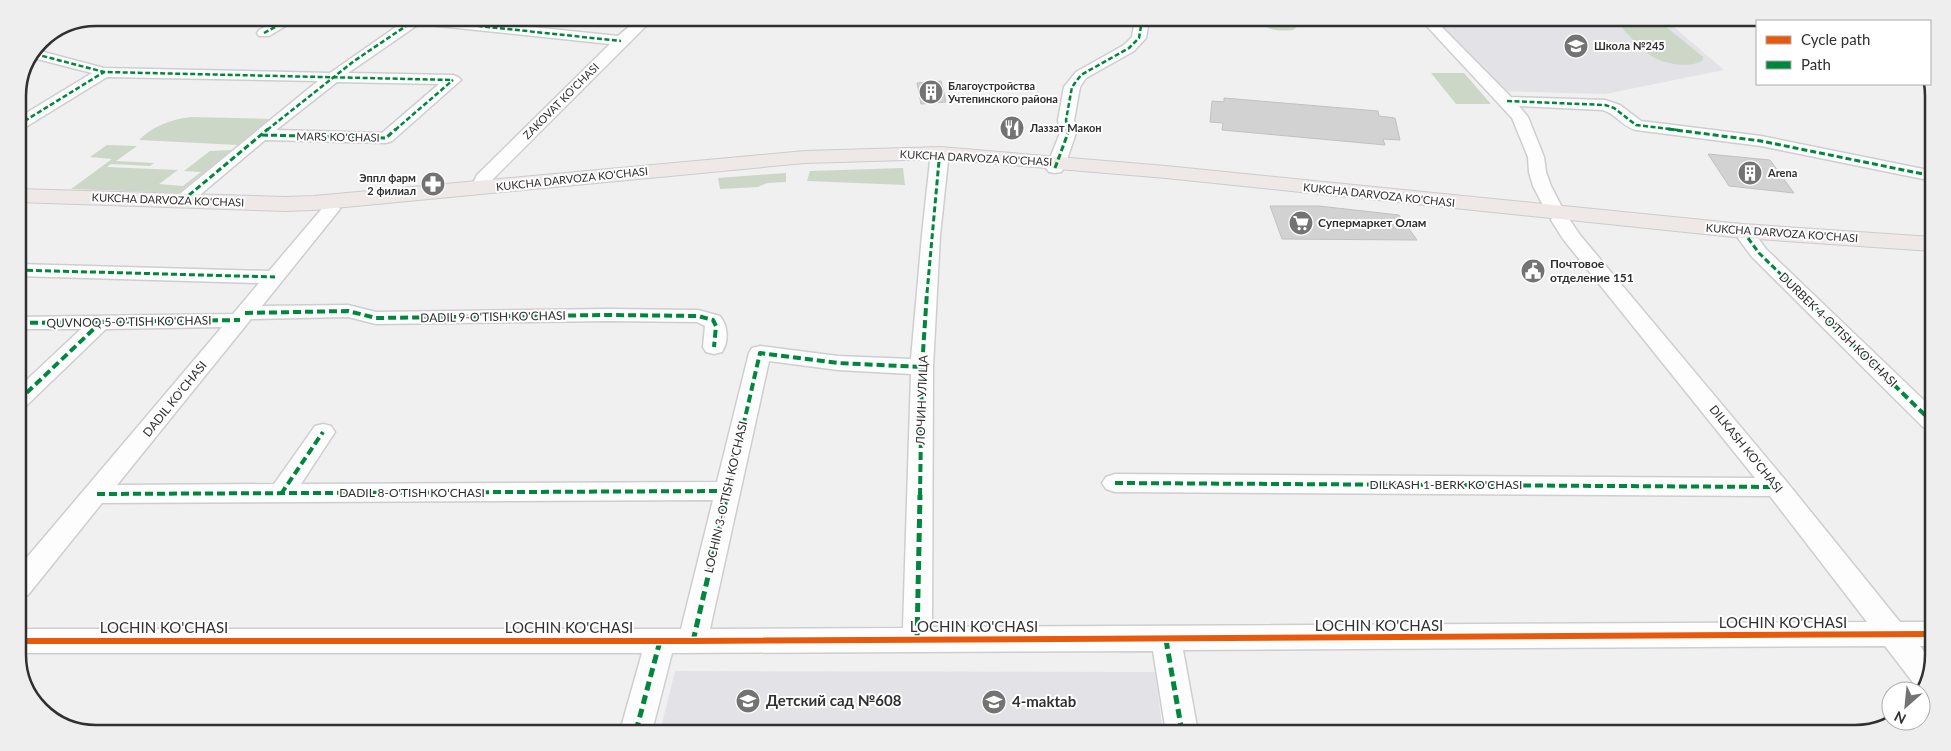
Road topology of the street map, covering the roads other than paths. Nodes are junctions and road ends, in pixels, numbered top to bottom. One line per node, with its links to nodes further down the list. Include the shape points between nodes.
1 (277, 26): 7 (street)
2 (400, 26): 11 (street, MARS KO'CHASI)
3 (480, 26): 8 (street)
4 (638, 26): 8 (street, ZAKOVAT KO'CHASI)
5 (1141, 26): 16 (street, via 1138,38 1129,48 1075,81 1066,120 1068,133)
6 (1435, 26): 12 (street, DILKASH KO'CHASI)
7 (264, 33)
8 (621, 40): 18 (street, ZAKOVAT KO'CHASI, via 483,179)
9 (40, 55): 10 (street, MARS KO'CHASI)
10 (104, 72): 11 (street, MARS KO'CHASI); 13 (street)
11 (333, 76): 14 (street, MARS KO'CHASI); 14 (street, MARS KO'CHASI, via 453,80 386,138)
12 (1507, 101): 17 (street, via 1605,106 1614,108 1636,125 1761,141); 23 (street, DILKASH KO'CHASI, via 1520,117 1536,157 1544,192)
13 (26, 120)
14 (262, 135): 21 (street, MARS KO'CHASI)
15 (940, 157): 16 (main road, KUKCHA DARVOZA KO'CHASI); 18 (main road, KUKCHA DARVOZA KO'CHASI, via 804,163); 33 (street, ЛОЧИН УЛИЦА)
16 (1056, 165): 23 (main road, KUKCHA DARVOZA KO'CHASI)
17 (1925, 174)
18 (479, 191): 22 (main road, KUKCHA DARVOZA KO'CHASI)
19 (26, 196): 21 (main road, KUKCHA DARVOZA KO'CHASI)
20 (26, 203): 21 (main road, KUKCHA DARVOZA KO'CHASI)
21 (178, 204): 22 (main road, KUKCHA DARVOZA KO'CHASI, via 281,211)
22 (335, 206): 28 (street, DADIL KO'CHASI)
23 (1558, 216): 24 (main road, KUKCHA DARVOZA KO'CHASI); 38 (street, DILKASH KO'CHASI, via 1573,239)
24 (1745, 234): 25 (main road, KUKCHA DARVOZA KO'CHASI); 26 (main road, KUKCHA DARVOZA KO'CHASI); 35 (street, DURBEK 4-O'TISH KO'CHASI, via 1758,253)
25 (1925, 244)
26 (1925, 251)
27 (26, 270): 28 (street)
28 (275, 277): 29 (street, DADIL KO'CHASI)
29 (242, 316): 31 (street, QUVNOQ 5-O'TISH KO'CHASI); 32 (street, DADIL 9-O'TISH KO'CHASI, via 348,311 376,318 698,316 713,320 716,326); 40 (street, DADIL KO'CHASI)
30 (26, 323): 31 (street, QUVNOQ 5-O'TISH KO'CHASI)
31 (100, 324): 34 (street)
32 (714, 347)
33 (922, 367): 39 (street, LOCHIN 3-O'TISH KO'CHASI, via 838,363 760,353); 45 (street, ЛОЧИН УЛИЦА)
34 (26, 394)
35 (1925, 415)
36 (323, 432): 41 (street)
37 (1115, 483): 38 (street, DILKASH 1-BERK KO'CHASI)
38 (1777, 487): 44 (street, DILKASH KO'CHASI)
39 (726, 491): 41 (street, DADIL 8-O'TISH KO'CHASI); 49 (street, LOCHIN 3-O'TISH KO'CHASI)
40 (97, 494): 41 (street, DADIL 8-O'TISH KO'CHASI); 42 (street, DADIL KO'CHASI)
41 (281, 494)
42 (26, 578)
43 (1925, 634): 44 (street, LOCHIN KO'CHASI)
44 (1893, 635): 46 (street, LOCHIN KO'CHASI); 50 (street, DILKASH KO'CHASI)
45 (917, 640): 46 (street, LOCHIN KO'CHASI); 49 (street, LOCHIN KO'CHASI)
46 (1166, 640): 52 (street)
47 (26, 641): 48 (street, LOCHIN KO'CHASI)
48 (660, 641): 49 (street, LOCHIN KO'CHASI); 51 (street)
49 (693, 641)
50 (1922, 672)
51 (638, 725)
52 (1181, 725)

